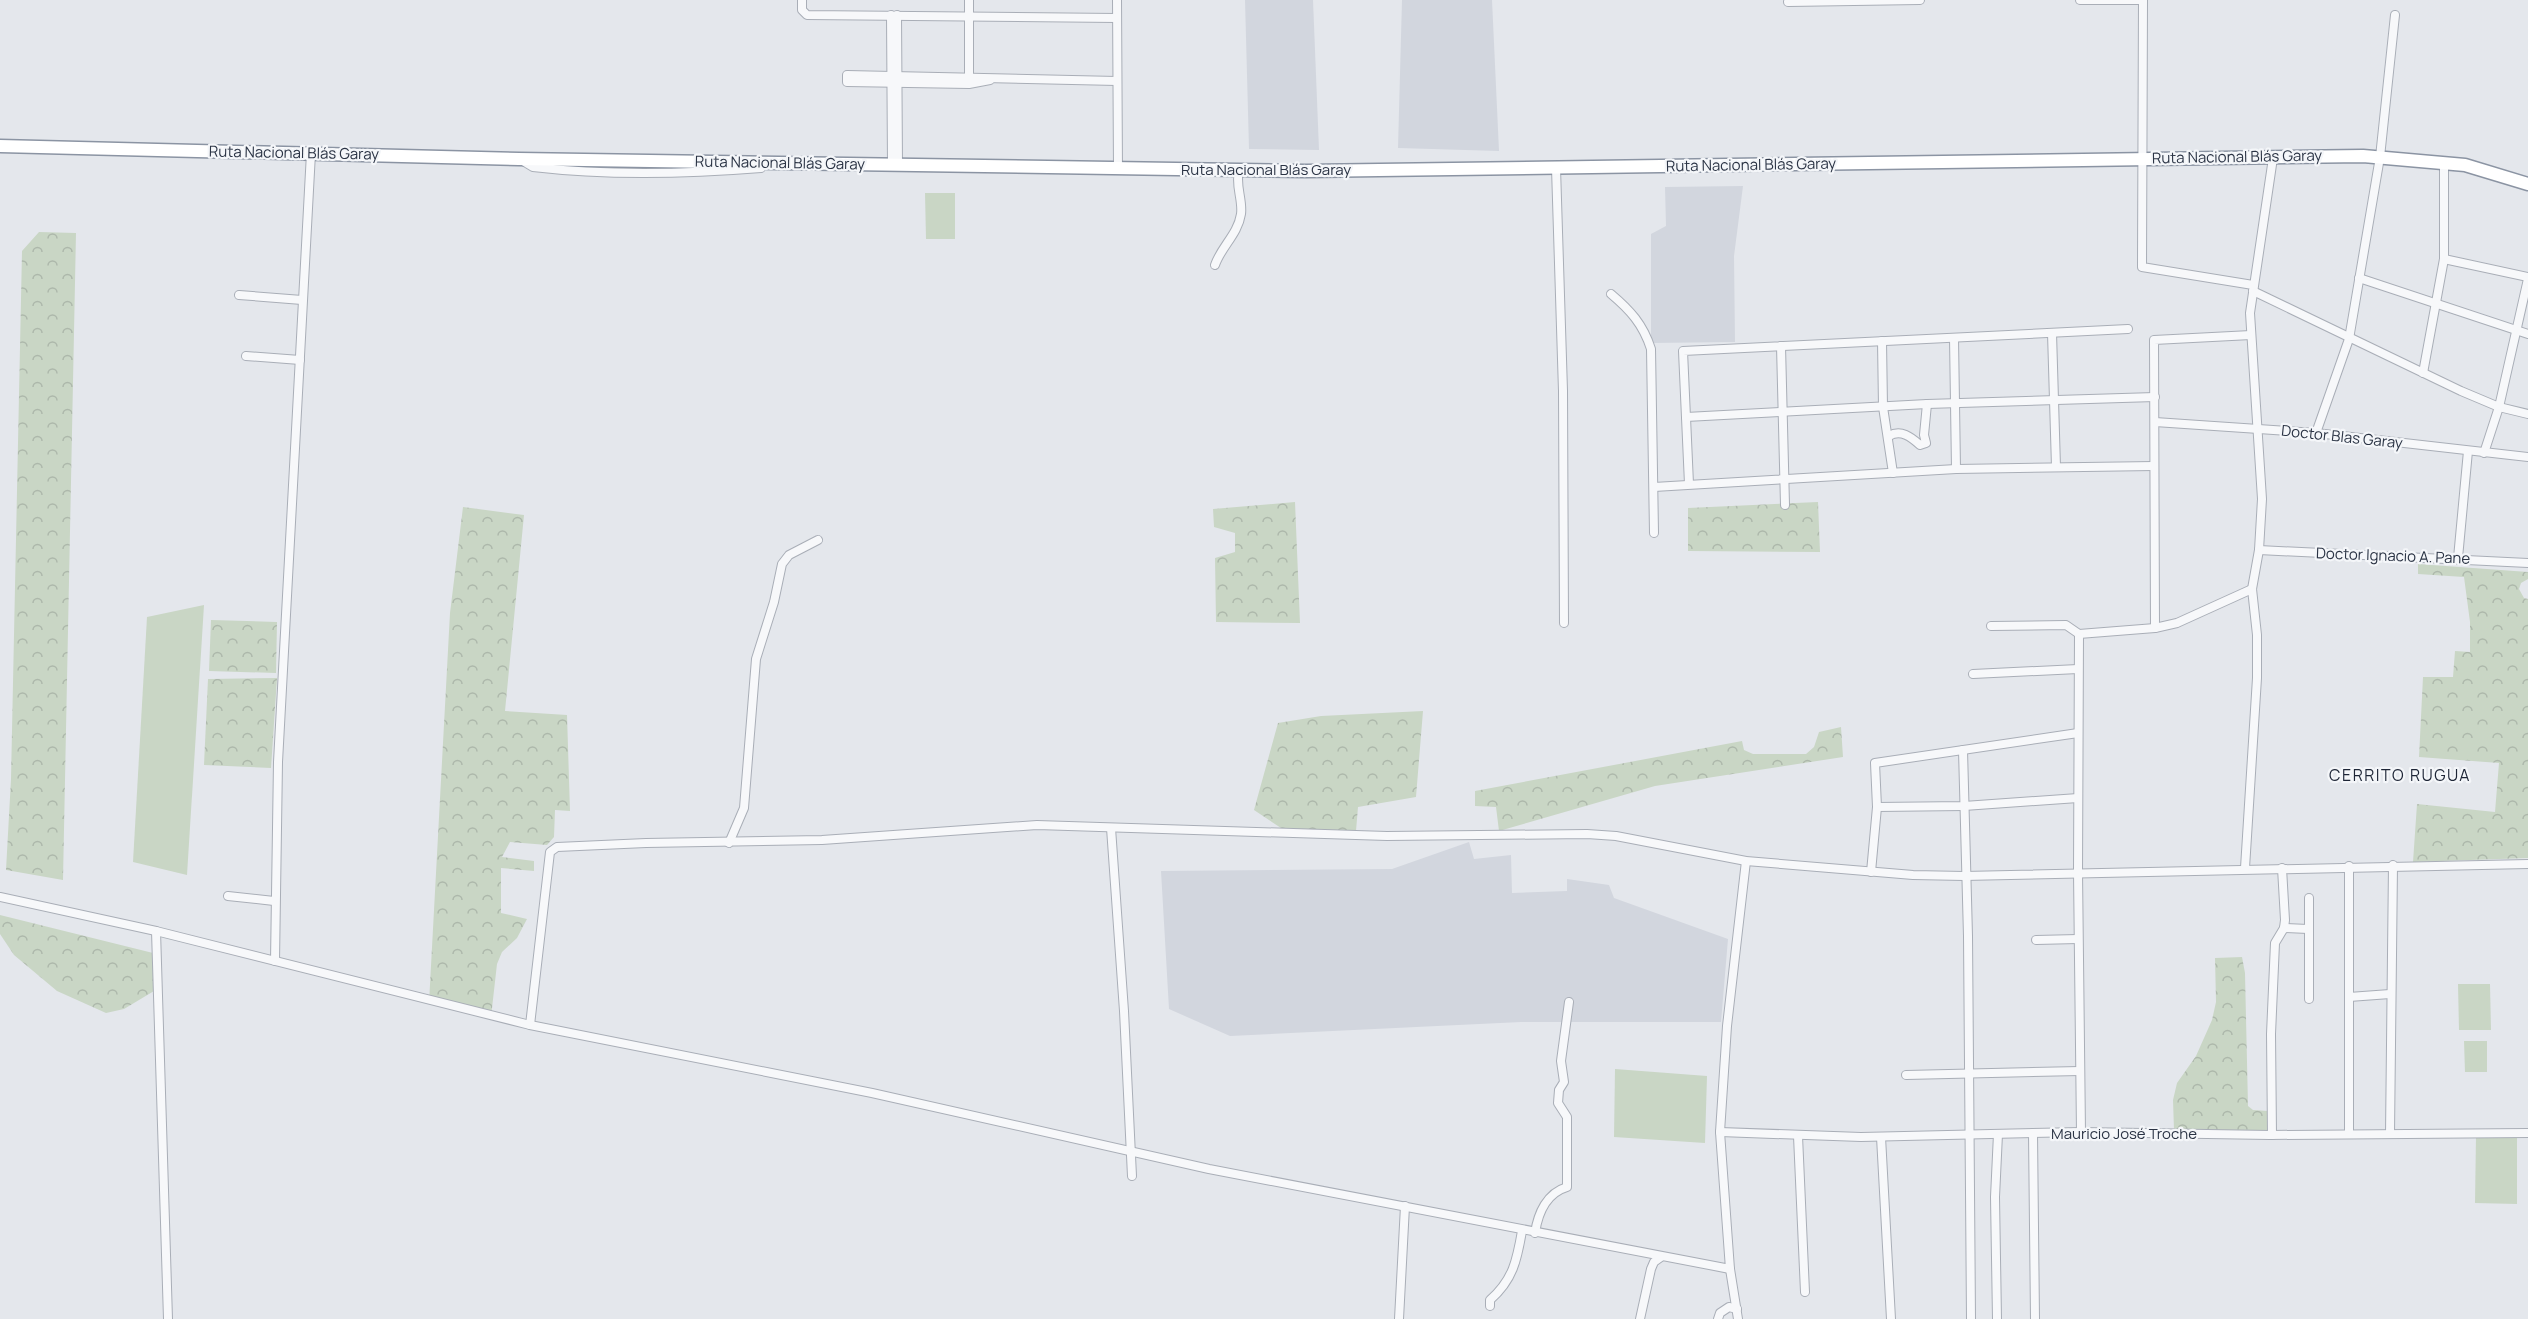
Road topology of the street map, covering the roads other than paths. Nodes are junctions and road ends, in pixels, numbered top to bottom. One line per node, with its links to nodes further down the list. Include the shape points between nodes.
1 (802, 0): 9 (street, via 802,10 807,15)
2 (969, 0): 10 (street)
3 (1117, 0): 12 (street)
4 (1920, 0): 8 (street)
5 (2080, 0): 6 (street)
6 (2103, 0): 7 (street)
7 (2144, 0): 20 (street)
8 (1788, 2)
9 (894, 15): 10 (street); 13 (street)
10 (969, 15): 12 (street); 14 (street)
11 (2395, 15): 18 (street)
12 (1117, 18): 15 (street)
13 (894, 79): 13 (street, via 847,75 847,82); 14 (street); 22 (street)
14 (969, 80): 15 (street)
15 (1118, 81): 24 (street)
16 (0, 146): 17 (highway, Ruta Nacional Blás Garay)
17 (311, 153): 22 (highway, Ruta Nacional Blás Garay); 34 (street)
18 (2380, 157): 19 (highway, Ruta Nacional Blás Garay); 21 (highway, Ruta Nacional Blás Garay); 29 (street)
19 (2273, 158): 20 (highway, Ruta Nacional Blás Garay); 31 (street)
20 (2144, 159): 23 (highway, Ruta Nacional Blás Garay); 31 (street, via 2142,267)
21 (2445, 162): 26 (highway, Ruta Nacional Blás Garay); 27 (street)
22 (895, 165): 24 (highway, Ruta Nacional Blás Garay)
23 (1556, 168): 25 (highway, Ruta Nacional Blás Garay); 78 (street, via 1563,391)
24 (1118, 169): 25 (highway, Ruta Nacional Blás Garay)
25 (1239, 171): 28 (street, via 1241,214)
26 (2528, 183)
27 (2444, 259): 30 (street); 35 (street)
28 (1215, 265)
29 (2359, 278): 35 (street); 42 (street)
30 (2528, 278): 37 (street)
31 (2253, 288): 40 (street); 42 (street)
32 (1611, 294): 70 (street, via 1633,313 1646,332 1651,349)
33 (239, 295): 34 (street)
34 (302, 300): 46 (street)
35 (2436, 305): 37 (street); 47 (street)
36 (2128, 329): 38 (street)
37 (2515, 330): 39 (street); 53 (street)
38 (2052, 333): 41 (street); 49 (street)
39 (2528, 334)
40 (2251, 335): 48 (street, via 2154,340); 58 (street)
41 (1954, 338): 43 (street); 51 (street)
42 (2349, 339): 47 (street); 59 (street)
43 (1882, 341): 44 (street); 52 (street)
44 (1781, 346): 54 (street); 56 (street, via 1683,351)
45 (246, 356): 46 (street)
46 (300, 360): 103 (street, via 285,604)
47 (2423, 373): 53 (street)
48 (2155, 397): 49 (street); 57 (street)
49 (2054, 400): 51 (street); 65 (street)
50 (1927, 404): 51 (street); 52 (street); 60 (street, via 1926,443 1920,445 1907,434)
51 (1956, 404): 66 (street)
52 (1883, 407): 54 (street); 60 (street)
53 (2499, 407): 55 (street); 62 (street)
54 (1783, 413): 56 (street); 68 (street)
55 (2528, 414)
56 (1686, 417): 69 (street)
57 (2155, 422): 58 (street, Doctor Blas Garay); 64 (street)
58 (2259, 429): 59 (street, Doctor Blas Garay); 74 (street)
59 (2316, 433): 61 (street, Doctor Blas Garay)
60 (1889, 436): 67 (street)
61 (2468, 451): 62 (street, Doctor Blas Garay); 75 (street)
62 (2484, 453): 63 (street, Doctor Blas Garay)
63 (2528, 458)
64 (2154, 466): 65 (street); 80 (street)
65 (2056, 467): 66 (street)
66 (1956, 469): 67 (street)
67 (1893, 473): 68 (street)
68 (1784, 480): 69 (street); 71 (street)
69 (1689, 484): 70 (street)
70 (1654, 487): 72 (street)
71 (1785, 505)
72 (1654, 534)
73 (818, 540): 90 (street, via 789,555 782,564 756,659 744,808)
74 (2259, 550): 75 (street, Doctor Ignacio A. Pane); 77 (street)
75 (2458, 558): 76 (street, Doctor Ignacio A. Pane)
76 (2528, 563)
77 (2252, 590): 80 (street, via 2177,623); 95 (street, via 2257,678)
78 (1564, 623)
79 (1991, 626): 81 (street, via 2066,625)
80 (2155, 628): 81 (street)
81 (2079, 634): 82 (street)
82 (2078, 669): 83 (street); 84 (street)
83 (1972, 674)
84 (2078, 733): 85 (street); 86 (street)
85 (1963, 750): 87 (street, via 1875,763); 88 (street)
86 (2078, 798): 88 (street); 98 (street)
87 (1877, 807): 88 (street); 97 (street)
88 (1964, 807): 99 (street)
89 (1111, 828): 90 (street, via 1037,825); 91 (street, via 1387,836 1587,834); 129 (street)
90 (729, 843): 114 (street, via 552,849)
91 (1746, 861): 97 (street); 118 (street, via 1727,1026)
92 (2528, 864): 93 (street)
93 (2393, 865): 94 (street); 110 (street)
94 (2349, 866): 96 (street); 111 (street)
95 (2245, 868): 96 (street); 98 (street)
96 (2282, 868): 104 (street)
97 (1871, 872): 99 (street)
98 (2078, 872): 99 (street); 107 (street)
99 (1967, 876): 116 (street)
100 (228, 896): 103 (street)
101 (0, 897): 106 (street)
102 (2308, 898): 105 (street)
103 (274, 901): 109 (street)
104 (2284, 928): 105 (street); 126 (street, via 2275,943)
105 (2308, 929): 112 (street)
106 (156, 931): 109 (street); 139 (street)
107 (2078, 939): 108 (street); 115 (street)
108 (2036, 940)
109 (275, 961): 114 (street)
110 (2390, 994): 111 (street); 124 (street)
111 (2349, 997): 123 (street)
112 (2309, 999)
113 (1569, 1002): 133 (street, via 1561,1061 1564,1082 1558,1090 1558,1103 1567,1117 1567,1187 1549,1197)
114 (530, 1025): 129 (street)
115 (2080, 1071): 116 (street); 119 (street)
116 (1970, 1073): 117 (street); 125 (street)
117 (1906, 1075)
118 (1720, 1132): 127 (street, Mauricio José Troche); 135 (street)
119 (2081, 1132): 120 (street, Mauricio José Troche); 126 (street, Mauricio José Troche)
120 (2033, 1133): 122 (street, Mauricio José Troche); 147 (street)
121 (2528, 1133): 124 (street, Mauricio José Troche)
122 (1998, 1134): 125 (street, Mauricio José Troche); 146 (street)
123 (2349, 1134): 124 (street, Mauricio José Troche); 126 (street, Mauricio José Troche)
124 (2390, 1134)
125 (1970, 1135): 128 (street, Mauricio José Troche); 145 (street)
126 (2272, 1135)
127 (1798, 1136): 128 (street, Mauricio José Troche); 136 (street)
128 (1881, 1137): 144 (street)
129 (1132, 1150): 130 (street); 131 (street, via 1209,1169)
130 (1132, 1176)
131 (1405, 1206): 132 (street); 140 (street)
132 (1522, 1231): 133 (street); 137 (street, via 1516,1266 1504,1288 1490,1300)
133 (1535, 1233): 134 (street)
134 (1661, 1257): 135 (street); 141 (street, via 1654,1262)
135 (1730, 1269): 138 (street)
136 (1805, 1292)
137 (1490, 1306)
138 (1737, 1309): 142 (street, via 1729,1307); 143 (street)
139 (168, 1319)
140 (1399, 1319)
141 (1640, 1319)
142 (1718, 1319)
143 (1738, 1319)
144 (1891, 1319)
145 (1971, 1319)
146 (1997, 1319)
147 (2035, 1319)

